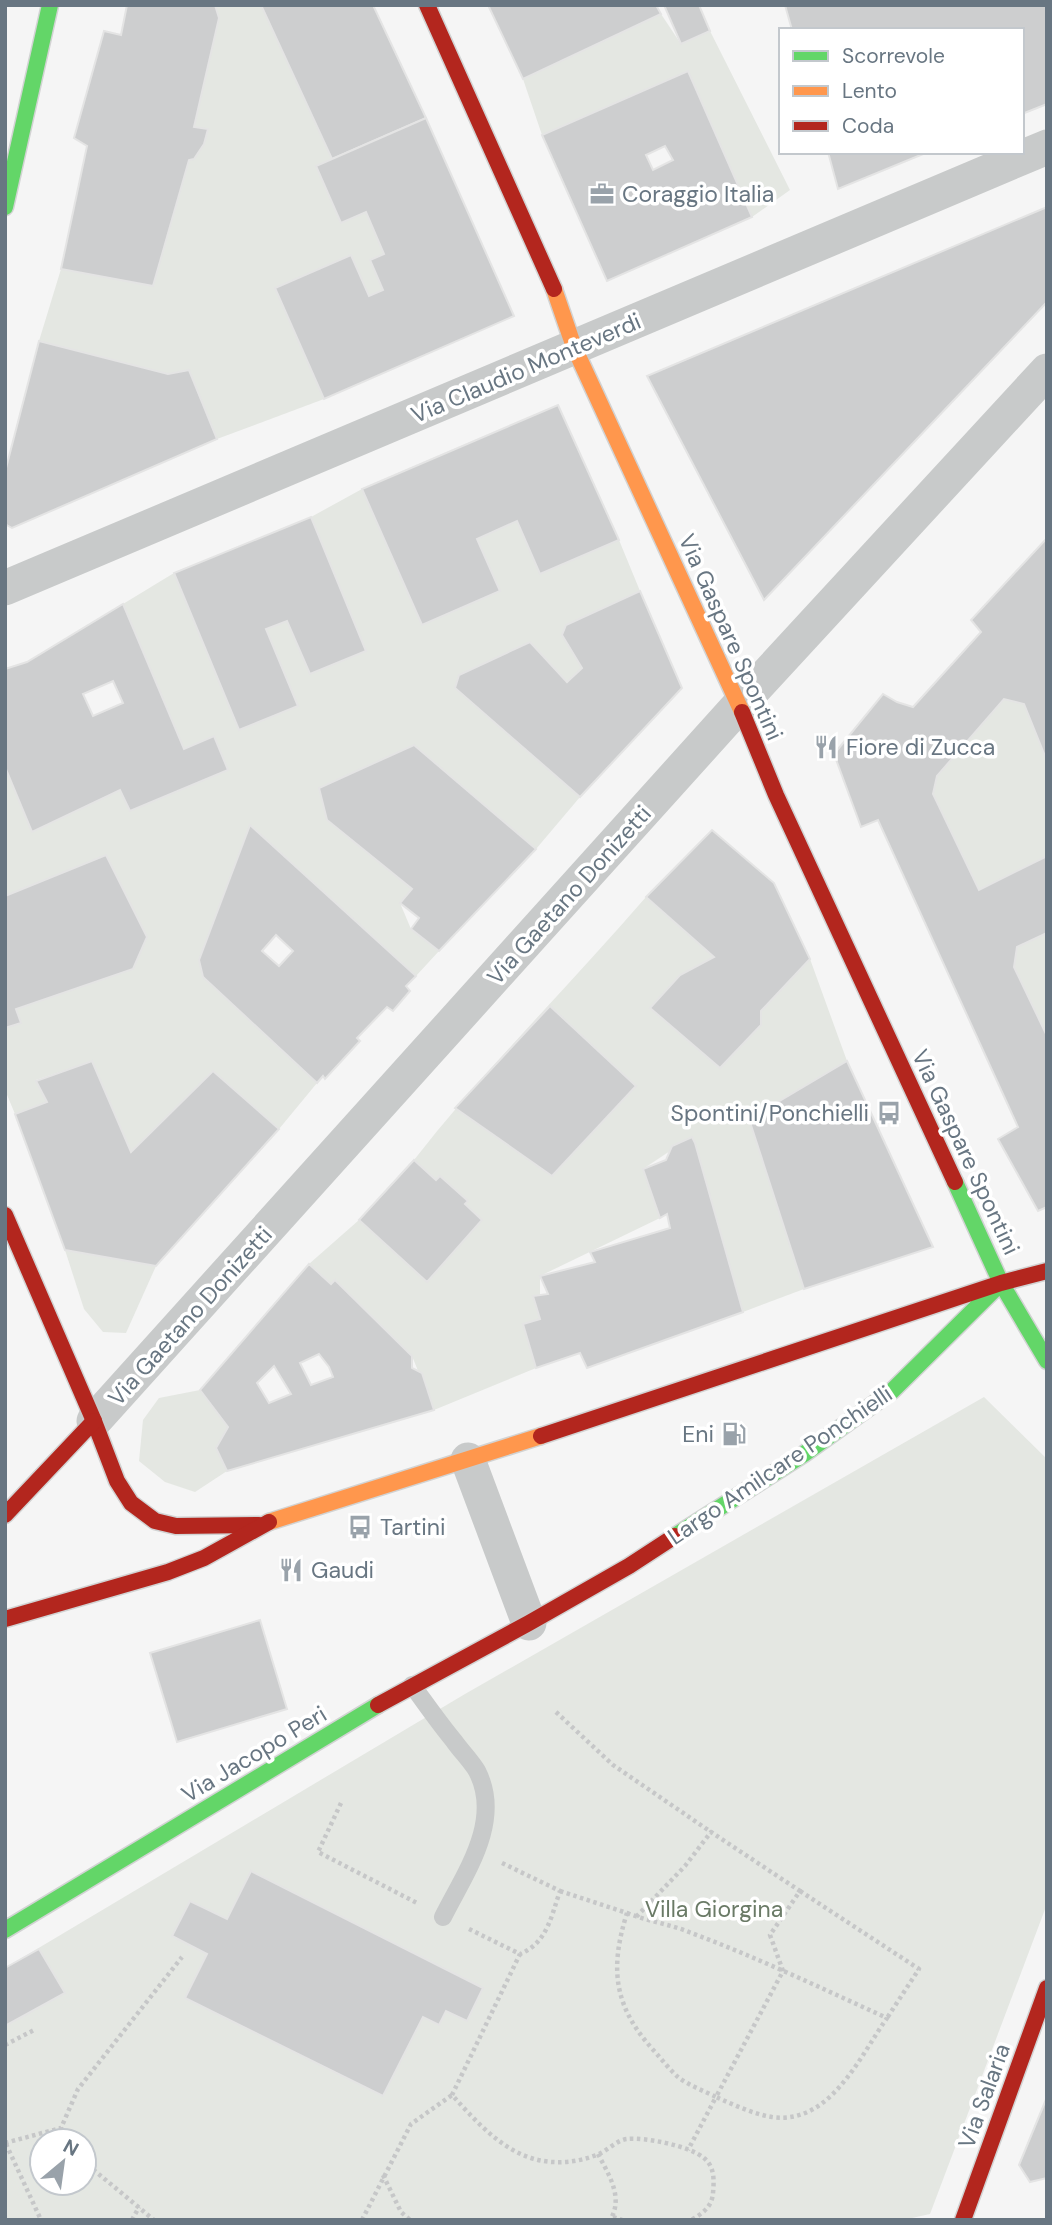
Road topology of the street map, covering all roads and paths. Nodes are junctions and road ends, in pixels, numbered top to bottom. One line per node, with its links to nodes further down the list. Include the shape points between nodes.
1 (50, 5): 4 (street)
2 (427, 5): 5 (street, Via Gaspare Spontini, via 559,300)
3 (1047, 147): 5 (street, Via Claudio Monteverdi)
4 (5, 207)
5 (574, 347): 7 (street, Via Claudio Monteverdi); 8 (street, Via Gaspare Spontini)
6 (1047, 371): 8 (street, Via Gaetano Donizetti)
7 (5, 588)
8 (739, 705): 11 (street, Via Gaspare Spontini); 13 (street, Via Gaetano Donizetti)
9 (5, 1215): 13 (street)
10 (1047, 1271): 11 (street)
11 (1001, 1283): 12 (street, Via Gaspare Spontini); 14 (street); 18 (street, Largo Amilcare Ponchielli, via 915,1369 860,1415 651,1552)
12 (1047, 1362)
13 (94, 1421): 15 (street); 16 (street, via 120,1487 148,1517 176,1526)
14 (468, 1460): 16 (street); 18 (street)
15 (5, 1515)
16 (262, 1524): 17 (street, via 186,1566)
17 (5, 1619)
18 (529, 1623): 19 (street, Via Jacopo Peri)
19 (412, 1685): 23 (lane, via 476,1770 485,1792 486,1813); 29 (street, Via Jacopo Peri)
20 (556, 1713): 22 (path, via 613,1765)
21 (341, 1802): 27 (path, via 318,1852)
22 (711, 1832): 25 (path); 28 (path)
23 (477, 1850): 24 (path); 27 (lane)
24 (560, 1891): 26 (path); 30 (path, via 545,1933 534,1948)
25 (800, 1891): 32 (path, via 770,1935); 34 (path, via 919,1969)
26 (627, 1913): 28 (path); 38 (path, via 616,1967 618,1993 629,2017 679,2078)
27 (443, 1917): 30 (path)
28 (636, 1917): 32 (path, via 687,1931)
29 (5, 1930)
30 (520, 1954): 37 (path)
31 (182, 1957): 39 (path, via 78,2089)
32 (783, 1971): 34 (path); 38 (path)
33 (1047, 1988): 55 (street, Via Salaria)
34 (887, 2018): 38 (path, via 826,2102 802,2116 773,2117)
35 (36, 2029): 36 (path)
36 (5, 2045)
37 (452, 2095): 43 (path, via 479,2124 528,2158 558,2164); 45 (path, via 411,2124)
38 (716, 2098): 42 (path)
39 (61, 2127)
40 (28, 2137): 41 (path)
41 (6, 2143): 48 (path)
42 (688, 2150): 43 (path, via 625,2139); 54 (path, via 706,2159 715,2176 713,2198 705,2212)
43 (598, 2154): 47 (path, via 618,2204)
44 (98, 2173): 46 (path)
45 (383, 2175): 51 (path); 52 (path)
46 (139, 2207): 49 (path); 50 (path)
47 (611, 2218): 53 (path)
48 (41, 2220)
49 (132, 2220)
50 (154, 2220)
51 (362, 2220)
52 (410, 2220)
53 (622, 2220)
54 (691, 2220)
55 (963, 2220)

